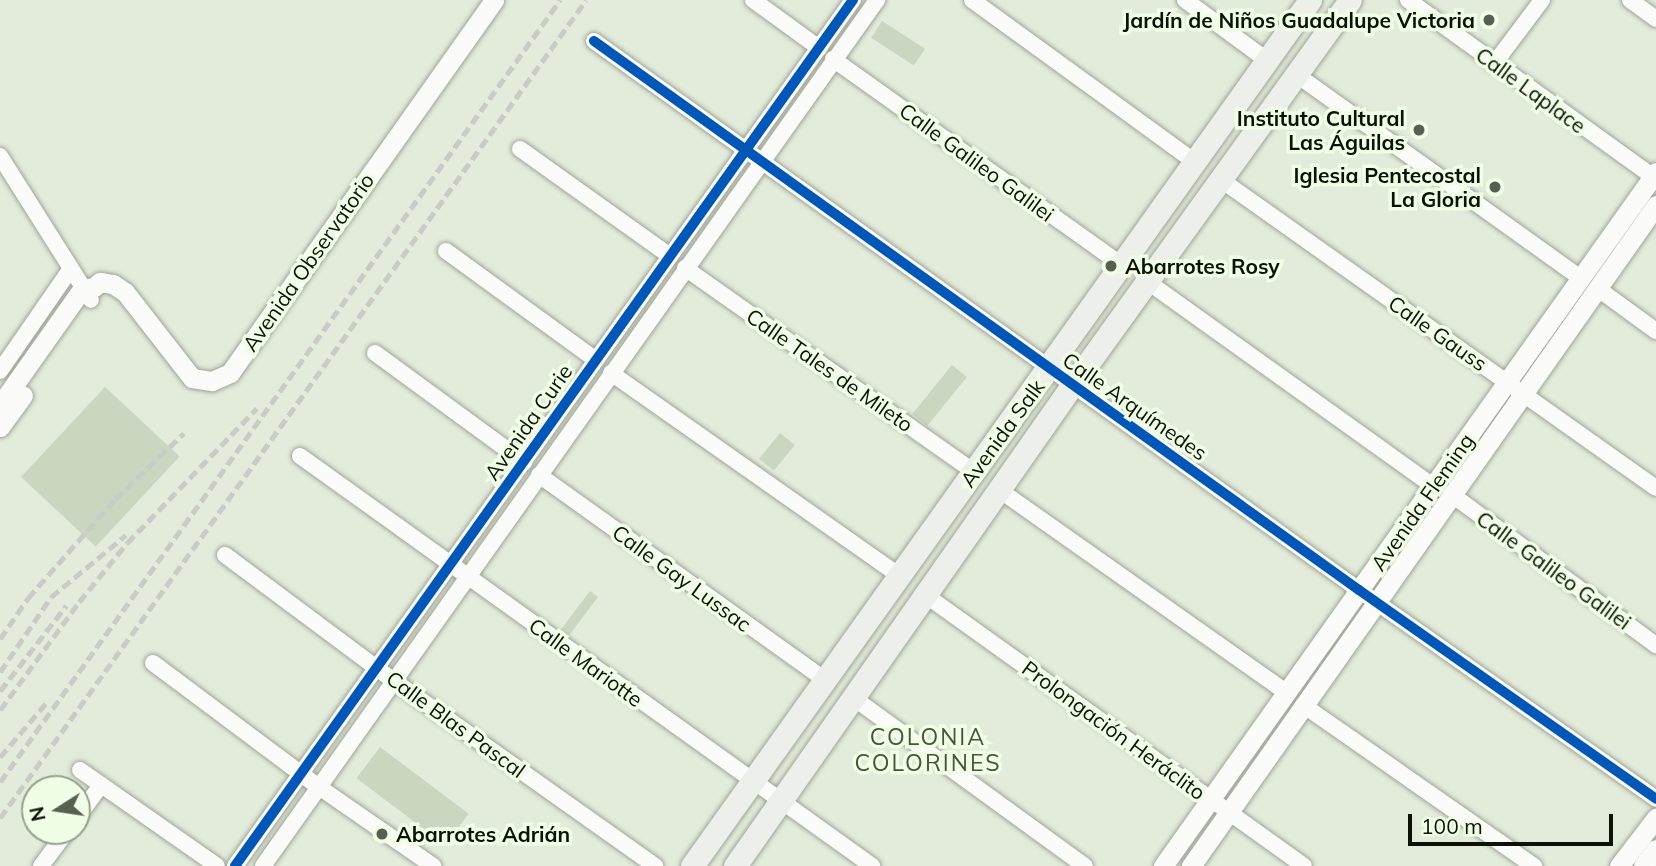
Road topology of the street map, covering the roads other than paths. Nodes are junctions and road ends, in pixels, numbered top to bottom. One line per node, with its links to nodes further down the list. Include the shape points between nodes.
1 (494, 0): 34 (street, Avenida Observatorio, via 230,373 212,381 192,379 125,292 100,282)
2 (753, 0): 14 (street)
3 (853, 0): 14 (street, Avenida Curie)
4 (877, 0): 15 (street, Avenida Curie)
5 (972, 0): 23 (street)
6 (1185, 0): 16 (street)
7 (1310, 0): 16 (main road, Avenida Salk)
8 (1350, 0): 18 (main road, Avenida Salk)
9 (1408, 0): 17 (street, Calle Laplace)
10 (1542, 0): 17 (street)
11 (1629, 0): 12 (street)
12 (1656, 19)
13 (594, 41): 20 (street, Calle Arquímedes)
14 (819, 48): 20 (street, Avenida Curie)
15 (833, 59): 22 (street, Avenida Curie); 29 (street, Calle Galileo Galilei)
16 (1268, 61): 23 (main road, Avenida Salk)
17 (1494, 64): 24 (street, Calle Laplace)
18 (1297, 75): 25 (main road, Avenida Salk); 33 (street)
19 (520, 149): 28 (street)
20 (747, 149): 22 (street, Calle Arquímedes); 28 (street, Avenida Curie)
21 (0, 156): 31 (street)
22 (763, 160): 30 (street, Avenida Curie); 38 (street, Calle Arquímedes)
23 (1195, 162): 29 (main road, Avenida Salk)
24 (1655, 176): 33 (street, Avenida Fleming)
25 (1220, 178): 32 (main road, Avenida Salk); 42 (street, Calle Gauss)
26 (1656, 205): 33 (street, Avenida Fleming)
27 (446, 251): 37 (street)
28 (670, 257): 37 (street, Avenida Curie)
29 (1122, 265): 38 (main road, Avenida Salk)
30 (685, 268): 39 (street, Avenida Curie); 46 (street, Calle Tales de Mileto)
31 (70, 270): 34 (street); 41 (street)
32 (1148, 282): 40 (main road, Avenida Salk); 48 (street)
33 (1589, 283): 35 (street); 42 (street, Avenida Fleming)
34 (89, 292): 41 (street)
35 (1656, 331)
36 (375, 353): 45 (street)
37 (596, 360): 45 (street, Avenida Curie)
38 (1049, 368): 40 (street, Calle Arquímedes); 46 (main road, Avenida Salk)
39 (611, 373): 47 (street, Avenida Curie); 54 (street)
40 (1073, 384): 50 (main road, Avenida Salk); 56 (street, Calle Arquímedes)
41 (6, 388): 43 (street)
42 (1514, 388): 48 (street, Avenida Fleming); 49 (street, Calle Gauss); 51 (street, Avenida Fleming)
43 (0, 427)
44 (300, 456): 53 (street, Calle Mariotte)
45 (524, 462): 53 (street, Avenida Curie)
46 (974, 472): 54 (main road, Avenida Salk)
47 (539, 475): 55 (street, Avenida Curie); 62 (street, Calle Gay Lussac)
48 (1433, 485): 56 (street, Avenida Fleming)
49 (1656, 488)
50 (998, 489): 57 (main road, Avenida Salk); 64 (street)
51 (1451, 494): 58 (street, Avenida Fleming); 59 (street, Calle Galileo Galilei)
52 (225, 555): 61 (street, Calle Blas Pascal)
53 (451, 564): 55 (street, Calle Mariotte); 61 (street, Avenida Curie)
54 (900, 576): 62 (main road, Avenida Salk)
55 (467, 577): 63 (street, Avenida Curie); 69 (street, Calle Mariotte)
56 (1359, 590): 58 (street, Calle Arquímedes); 64 (street, Avenida Fleming)
57 (924, 594): 65 (main road, Avenida Salk); 73 (street, Prolongación Heráclito)
58 (1376, 602): 66 (street, Avenida Fleming); 74 (street, Calle Arquímedes)
59 (1656, 645)
60 (153, 663): 68 (street)
61 (377, 667): 63 (street, Calle Blas Pascal); 68 (street, Avenida Curie)
62 (825, 680): 69 (main road, Avenida Salk)
63 (394, 681): 71 (street, Avenida Curie); 85 (street, Calle Blas Pascal)
64 (1286, 692): 73 (street, Avenida Fleming)
65 (855, 699): 75 (main road, Avenida Salk); 89 (street)
66 (1303, 705): 76 (street, Avenida Fleming); 93 (street)
67 (80, 770): 70 (street)
68 (301, 773): 71 (street); 82 (street, Avenida Curie)
69 (753, 781): 75 (street, Calle Mariotte); 86 (main road, Avenida Salk)
70 (101, 785): 72 (street); 81 (street)
71 (319, 787): 83 (street, Avenida Curie); 84 (street)
72 (91, 799)
73 (1210, 799): 76 (street, Prolongación Heráclito); 90 (street, Avenida Fleming)
74 (1656, 799)
75 (782, 801): 87 (main road, Avenida Salk); 88 (street, Calle Mariotte)
76 (1229, 812): 91 (street, Avenida Fleming); 92 (street, Prolongación Heráclito)
77 (1656, 818): 94 (street)
78 (57, 845): 80 (street)
79 (1656, 849): 95 (street)
80 (41, 866)
81 (217, 866)
82 (235, 866)
83 (263, 866)
84 (433, 866)
85 (655, 866)
86 (692, 866)
87 (735, 866)
88 (872, 866)
89 (1085, 866)
90 (1163, 866)
91 (1191, 866)
92 (1304, 866)
93 (1534, 866)
94 (1619, 866)
95 (1643, 866)

